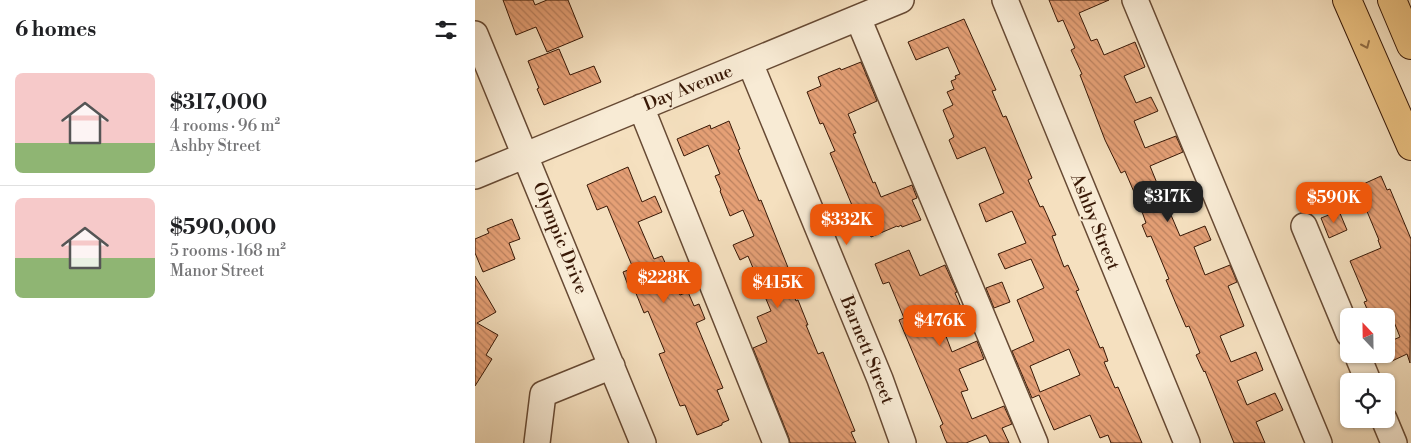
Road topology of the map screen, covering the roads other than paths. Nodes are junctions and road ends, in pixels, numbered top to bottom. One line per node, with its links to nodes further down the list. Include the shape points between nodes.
1 (901, 0): 6 (street, Day Avenue)
2 (1005, 0): 24 (street, Ashby Street)
3 (1135, 0): 25 (street)
4 (1347, 0): 11 (main road, one-way to 11)
5 (1392, 0): 8 (main road)
6 (858, 18): 9 (street, Day Avenue); 23 (street)
7 (477, 43): 12 (street, Olympic Drive)
8 (1411, 45)
9 (750, 62): 10 (street, Day Avenue); 22 (street, Barnett Street)
10 (641, 107): 12 (street, Day Avenue); 21 (street)
11 (1411, 146)
12 (526, 155): 13 (street, Day Avenue); 16 (street, Olympic Drive)
13 (475, 176)
14 (1304, 226): 15 (street)
15 (1340, 312)
16 (612, 366): 19 (street, via 543,394); 20 (street, Olympic Drive)
17 (1388, 428): 26 (street)
18 (1411, 437): 26 (street)
19 (537, 443)
20 (643, 443)
21 (776, 443)
22 (903, 443)
23 (1035, 443)
24 (1187, 443)
25 (1319, 443)
26 (1395, 443)

